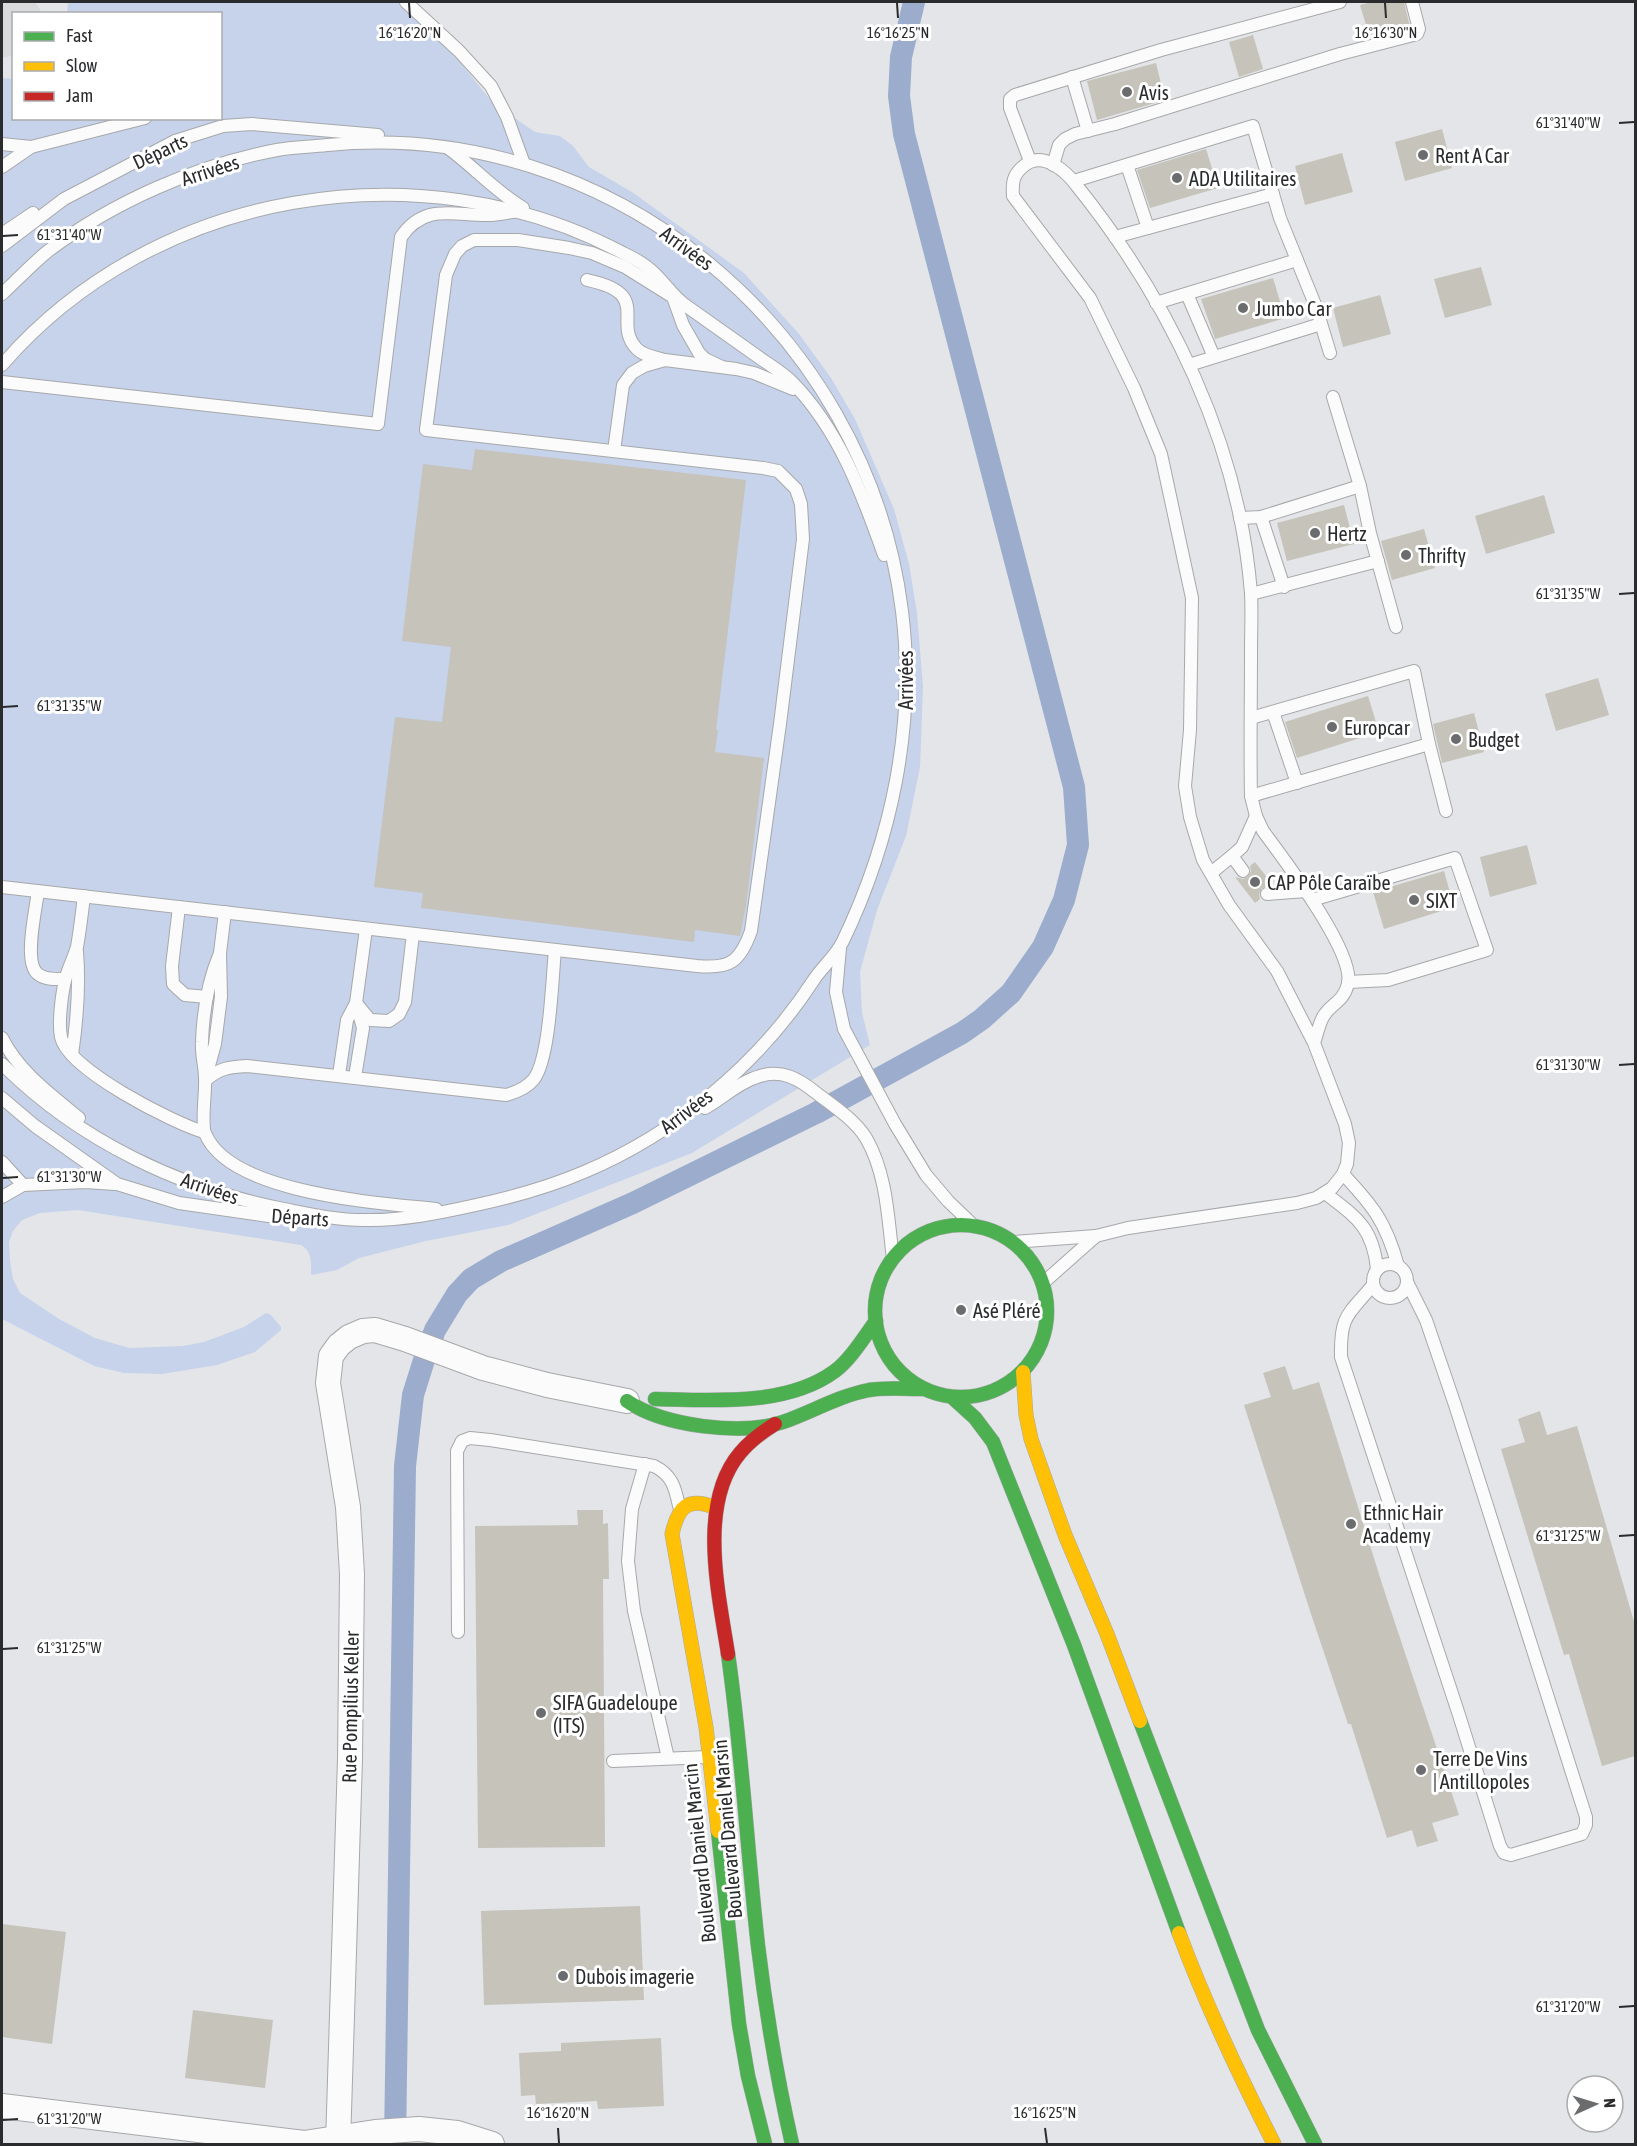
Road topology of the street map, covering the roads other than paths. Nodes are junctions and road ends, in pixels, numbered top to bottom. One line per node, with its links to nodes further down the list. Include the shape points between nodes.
1 (406, 2): 14 (lane, via 491,86)
2 (1340, 2): 4 (lane)
3 (1412, 2): 8 (lane, via 1417,34)
4 (1072, 77): 8 (lane); 13 (lane, via 1010,99)
5 (222, 118): 7 (lane)
6 (137, 120): 11 (lane)
7 (252, 123): 9 (lane, Départs, via 224,126); 12 (lane, Départs, via 411,138)
8 (1088, 131): 15 (lane, via 1065,139)
9 (175, 141): 23 (lane, via 52,200); 25 (lane, Départs, via 64,199)
10 (2, 144): 11 (lane)
11 (31, 147): 17 (lane)
12 (447, 147): 14 (lane, Arrivées); 21 (lane, via 497,190); 28 (lane, Arrivées, via 362,142 278,150 196,171 119,205 48,251)
13 (1030, 161): 15 (lane, via 1037,159); 60 (lane, via 1012,180 1013,196 1090,298 1161,454 1192,598 1185,786 1190,817)
14 (524, 164): 49 (lane, Arrivées, via 582,185 636,212 687,245 735,284 777,328 835,412 871,486 889,544)
15 (1053, 165): 18 (lane)
16 (1126, 165): 18 (lane); 19 (lane, via 1253,126); 22 (lane)
17 (2, 167)
18 (1074, 181): 24 (lane)
19 (1273, 194): 22 (lane); 26 (lane)
20 (517, 212): 21 (lane); 36 (lane, via 478,203 402,195 307,199 256,209 156,246 82,290); 39 (lane, via 436,212 414,222 400,237 378,424)
21 (534, 215): 30 (lane, via 632,258 657,276)
22 (1148, 228): 24 (lane)
23 (2, 234)
24 (1115, 237): 31 (lane)
25 (2, 246)
26 (1297, 260): 29 (lane); 32 (lane)
27 (587, 279): 35 (lane, via 623,295 628,304 630,339 644,354)
28 (2, 294)
29 (1187, 294): 31 (lane); 34 (lane)
30 (673, 297): 38 (lane, via 699,353); 40 (lane, via 783,375); 42 (lane, via 617,263 569,248 498,239 474,240 462,246 446,276 426,429)
31 (1156, 303): 37 (lane)
32 (1321, 324): 33 (lane); 34 (lane)
33 (1330, 353)
34 (1214, 357): 37 (lane)
35 (665, 360): 38 (lane); 42 (lane, via 632,373 623,385)
36 (2, 365)
37 (1189, 365): 45 (lane, via 1222,447)
38 (722, 367): 40 (lane, via 754,373)
39 (2, 382)
40 (800, 392): 49 (lane, via 845,457 864,498)
41 (1333, 397): 43 (lane)
42 (614, 451): 72 (lane, via 781,473 796,489 801,504 803,539 796,602 746,946 730,963 716,968)
43 (1360, 486): 44 (lane); 46 (lane)
44 (1262, 517): 45 (lane); 47 (lane)
45 (1240, 518): 48 (lane)
46 (1378, 561): 47 (lane); 50 (lane)
47 (1284, 587): 48 (lane)
48 (1251, 594): 52 (lane)
49 (901, 604): 71 (lane, Arrivées, via 906,704 899,770 873,866)
50 (1396, 627)
51 (1273, 712): 52 (lane); 53 (lane, via 1414,671); 54 (lane)
52 (1251, 718): 55 (lane)
53 (1429, 744): 54 (lane); 56 (lane)
54 (1297, 783): 55 (lane)
55 (1251, 796): 57 (lane)
56 (1446, 811)
57 (1256, 816): 58 (lane, via 1242,847); 65 (lane)
58 (1232, 856): 59 (lane); 60 (lane)
59 (1243, 871)
60 (1211, 873): 79 (lane, via 1277,971)
61 (2, 887): 62 (lane)
62 (38, 891): 64 (lane); 74 (lane, via 31,965 37,974)
63 (1267, 894): 65 (lane)
64 (84, 896): 66 (lane); 70 (lane)
65 (1309, 896): 75 (lane, via 1329,927 1345,963); 75 (lane, via 1455,858 1487,950 1388,980)
66 (179, 907): 67 (lane); 76 (lane, via 172,984 185,996)
67 (225, 912): 68 (lane); 73 (lane)
68 (366, 929): 69 (lane); 77 (lane)
69 (413, 934): 72 (lane); 77 (lane, via 405,1002 399,1014 389,1021 370,1020)
70 (77, 948): 74 (lane); 80 (lane, via 78,1001)
71 (840, 948): 88 (lane, Arrivées, via 761,1048 708,1097); 98 (lane, via 836,992 844,1029 926,1175)
72 (555, 950): 83 (lane, via 540,1067 518,1092 506,1095)
73 (220, 953): 76 (lane); 84 (lane, via 215,1044)
74 (65, 980): 80 (lane, via 61,1037)
75 (1348, 982): 79 (lane, via 1341,999 1323,1016)
76 (207, 997): 84 (lane, via 202,1044)
77 (356, 1003): 82 (lane, via 347,1020); 83 (lane, via 363,1028)
78 (2, 1038): 89 (lane, via 22,1069)
79 (1314, 1043): 91 (lane, via 1345,1124 1349,1143)
80 (72, 1055): 87 (lane, via 86,1070 113,1087)
81 (2, 1064): 89 (lane, Arrivées, via 77,1126)
82 (339, 1075): 83 (lane); 84 (lane, via 247,1066 226,1067)
83 (355, 1077)
84 (206, 1080): 87 (lane)
85 (2, 1098): 92 (lane, Départs)
86 (2, 1106): 92 (lane, via 88,1170)
87 (204, 1132): 96 (lane, via 218,1152 248,1173 300,1191)
88 (648, 1139): 96 (lane, Arrivées, via 586,1171 520,1195); 101 (lane, via 761,1075 796,1078 844,1114 865,1137 884,1187)
89 (118, 1149): 97 (lane, Arrivées, via 141,1163 210,1190 260,1205)
90 (2, 1162): 93 (lane)
91 (1342, 1174): 94 (lane); 102 (lane, via 1380,1218)
92 (117, 1184): 93 (lane); 97 (lane, Départs, via 179,1203 276,1217)
93 (23, 1185): 95 (lane)
94 (1324, 1193): 99 (lane, via 1297,1203); 103 (lane, via 1363,1225 1374,1245)
95 (2, 1197)
96 (452, 1210): 97 (lane, Arrivées, via 374,1221)
97 (342, 1220)
98 (973, 1225): 100 (street); 101 (street, via 955,1224 920,1235)
99 (1096, 1236): 100 (lane); 105 (lane)
100 (1014, 1242): 105 (street, via 1026,1253)
101 (893, 1259): 107 (street, via 878,1288)
102 (1398, 1266): 103 (lane, via 1389,1263); 104 (lane)
103 (1377, 1269): 106 (lane)
104 (1407, 1282): 106 (lane, via 1403,1292 1394,1298 1383,1297); 106 (lane, via 1426,1320 1455,1405 1586,1817 1582,1834 1511,1855 1500,1846 1341,1357 1343,1320)
105 (1043, 1283): 108 (street, via 1048,1307 1046,1331)
106 (1373, 1285)
107 (876, 1321): 109 (street, via 886,1354 909,1380); 111 (street, via 837,1370 796,1389 735,1401)
108 (1023, 1372): 110 (street, via 990,1393); 126 (street, via 1031,1439 1065,1535 1107,1634 1258,2030)
109 (924, 1389): 110 (street); 112 (street, via 870,1390)
110 (953, 1398): 125 (street, via 977,1419 993,1442 1074,1645 1193,1971)
111 (627, 1401): 112 (street, via 648,1415 669,1420 715,1426); 121 (street, Rue Pompilius Keller, via 547,1385 375,1330 349,1337 331,1356 330,1402 348,1508 352,1574)
112 (775, 1424): 114 (street, Boulevard Daniel Marsin, via 740,1452 729,1468)
113 (645, 1464): 115 (lane, via 665,1471 671,1478); 116 (lane, via 490,1440 462,1441 457,1451); 118 (lane, via 632,1509 628,1561 634,1611)
114 (716, 1508): 115 (street, via 706,1503 688,1504); 124 (street, Boulevard Daniel Marsin, via 717,1582 739,1741 761,1972 778,2089)
115 (677, 1516): 117 (street, Boulevard Daniel Marcin, via 673,1547)
116 (458, 1632)
117 (709, 1757): 118 (lane); 123 (street, Boulevard Daniel Marcin, via 739,2024)
118 (668, 1758): 119 (lane)
119 (613, 1761)
120 (2, 2106): 121 (street, via 304,2143)
121 (338, 2141): 122 (street, via 375,2132 419,2129 457,2133)
122 (492, 2145)
123 (765, 2145)
124 (792, 2145)
125 (1274, 2145)
126 (1315, 2145)

